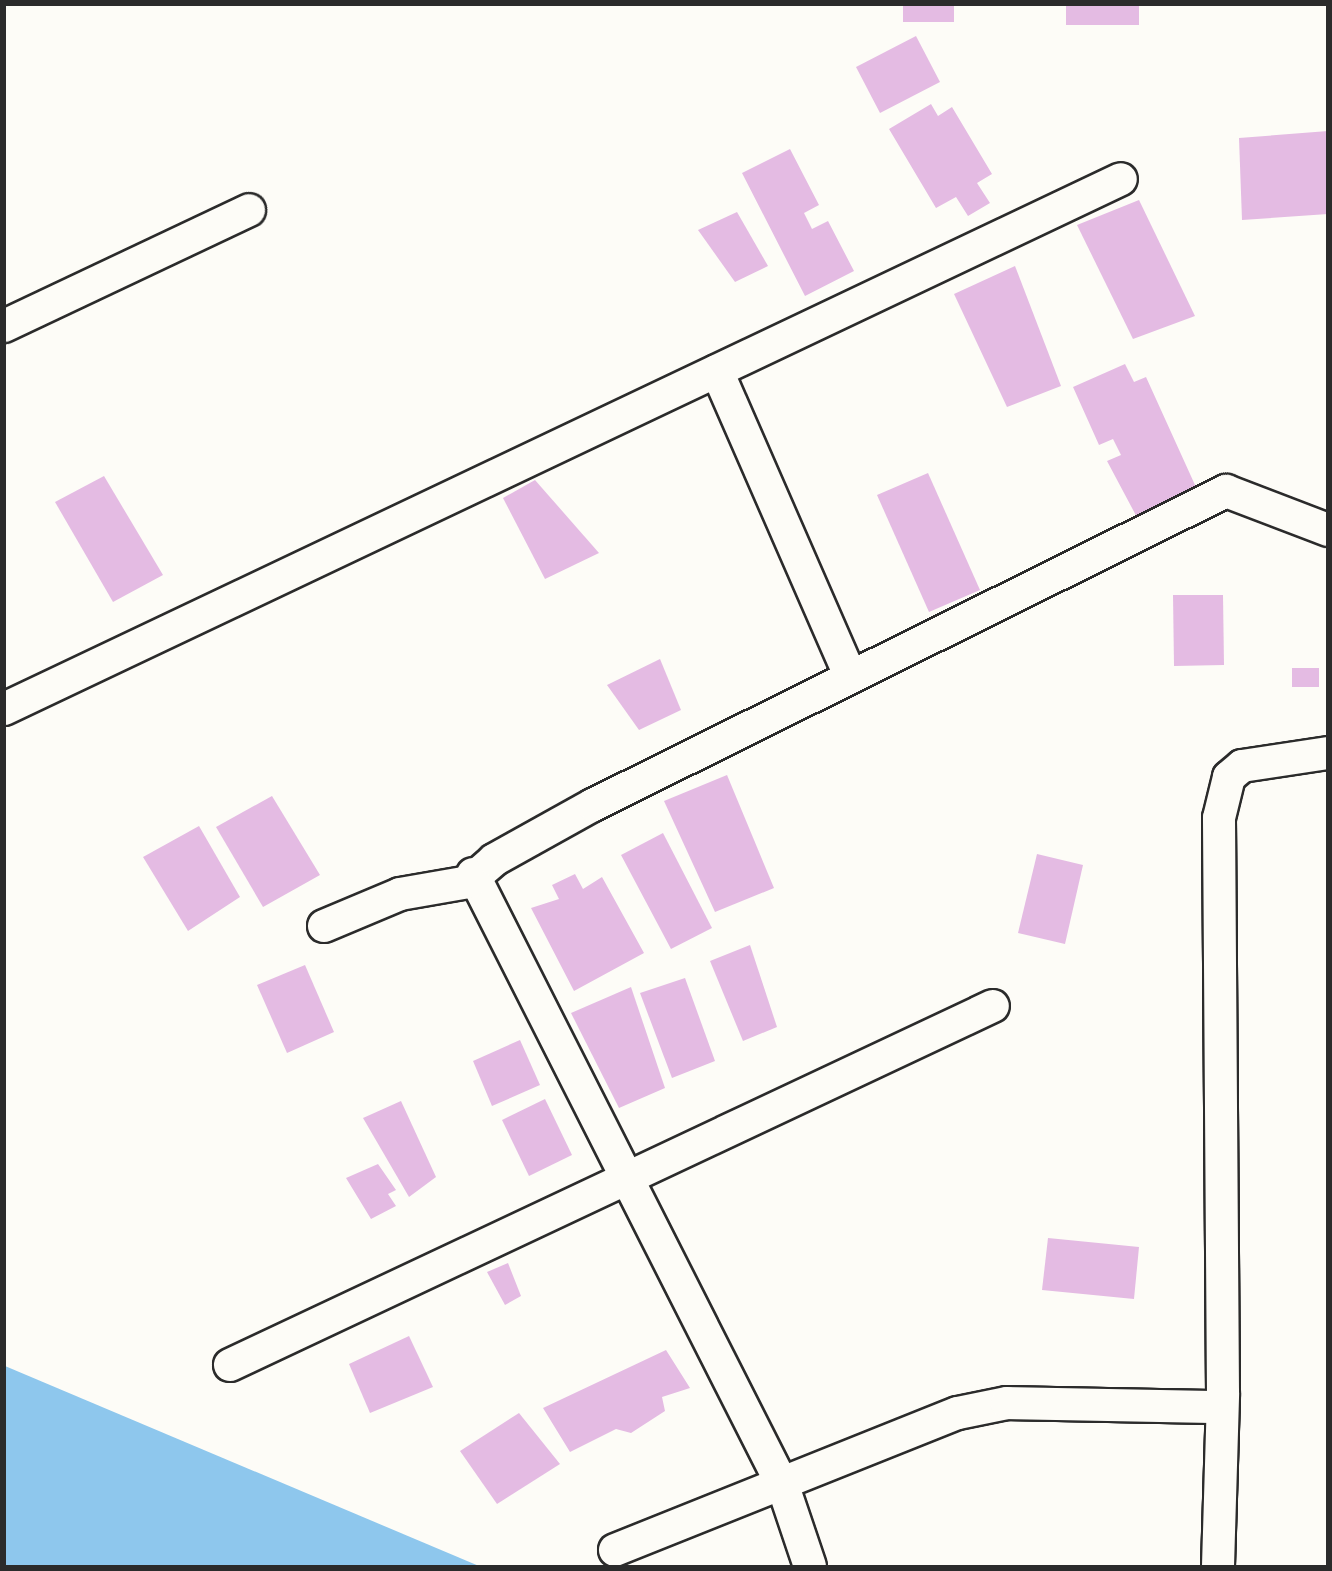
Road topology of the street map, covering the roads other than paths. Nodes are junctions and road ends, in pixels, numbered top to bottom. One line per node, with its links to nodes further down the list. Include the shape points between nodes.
1 (1120, 178): 4 (street)
2 (249, 210): 3 (street)
3 (4, 326)
4 (717, 370): 6 (street); 7 (street)
5 (1328, 530): 6 (street, via 1226,491)
6 (851, 677): 9 (street, via 593,805)
7 (4, 709)
8 (1328, 753): 14 (street, via 1242,766 1229,777 1219,818)
9 (474, 874): 10 (street, via 469,882 400,894); 12 (street)
10 (324, 926)
11 (993, 1006): 12 (street)
12 (627, 1178): 13 (street, via 552,1218); 15 (street, via 655,1243)
13 (230, 1365)
14 (1222, 1407): 15 (street, via 1007,1403 958,1413); 18 (street)
15 (783, 1486): 16 (street); 17 (street)
16 (615, 1550)
17 (810, 1566)
18 (1218, 1566)

